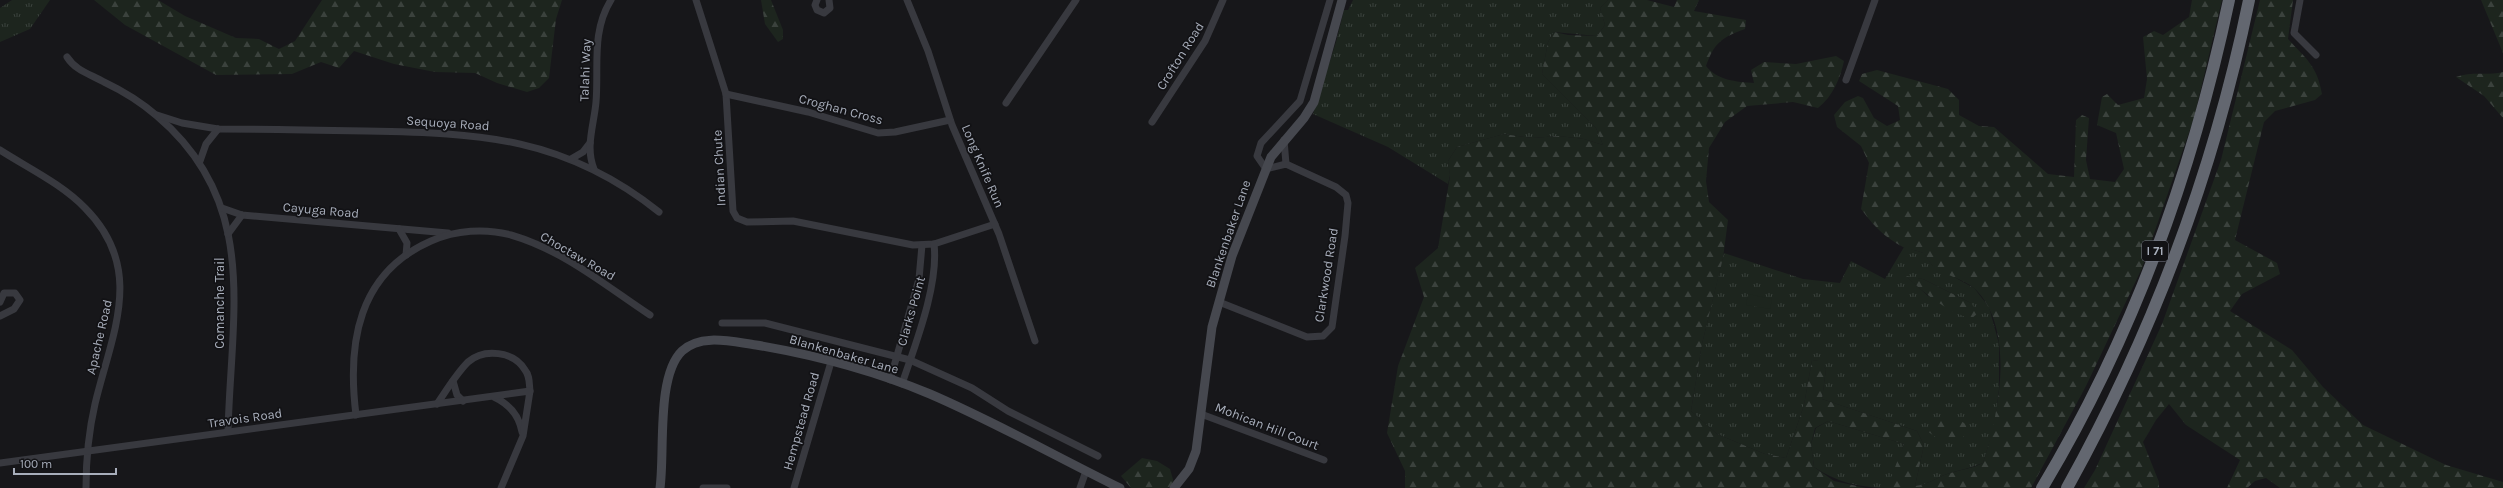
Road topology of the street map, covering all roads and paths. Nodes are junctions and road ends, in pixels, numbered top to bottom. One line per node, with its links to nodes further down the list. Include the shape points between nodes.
1 (611, 0): 24 (street, Talahi Way, via 598,36 596,101)
2 (696, 0): 17 (street, Indian Chute)
3 (817, 0): 13 (street, via 816,8 822,13 829,11)
4 (839, 0): 13 (street)
5 (907, 0): 20 (street, Long Knife Run, via 928,51)
6 (1076, 0): 18 (street)
7 (1222, 0): 21 (street, Crofton Road, via 1205,40)
8 (1875, 0): 16 (street)
9 (2229, 0): 77 (highway, I 71, via 2195,134 2147,274 2096,389)
10 (2249, 0): 78 (highway, I 71, via 2205,170 2169,273 2114,400)
11 (2300, 0): 14 (street, via 2294,33)
12 (1336, 1): 23 (street, Blankenbaker Lane, via 1314,102 1304,118); 30 (street, via 1300,101 1258,148 1258,161)
13 (830, 2)
14 (2316, 54)
15 (67, 57): 19 (street, Comanche Trail, via 75,67 122,92)
16 (1846, 80)
17 (726, 94): 20 (street, Croghan Cross, via 808,112 878,133 895,132); 39 (street, Indian Chute, via 733,211 737,218 747,222 793,221)
18 (1006, 103)
19 (157, 115): 22 (street, Sequoya Road); 27 (street, Comanche Trail, via 184,140)
20 (950, 120): 34 (street, Long Knife Run)
21 (1152, 122)
22 (218, 129): 26 (street, Sequoya Road, via 464,134 510,142); 27 (street, via 206,144)
23 (1284, 140): 28 (street); 30 (street, Blankenbaker Lane)
24 (590, 143): 26 (street, via 583,152); 29 (street, Talahi Way)
25 (0, 150): 63 (street, Apache Road, via 85,207 103,228 116,256 120,278 120,310 95,406)
26 (571, 159): 29 (street, Sequoya Road)
27 (200, 161): 31 (street, Comanche Trail)
28 (1286, 164): 30 (street); 43 (street, Clarkwood Road, via 1336,187 1348,200 1332,327 1323,336 1307,337)
29 (594, 169): 32 (street, Sequoya Road, via 629,189)
30 (1266, 169): 43 (street, Blankenbaker Lane, via 1232,256)
31 (222, 208): 33 (street, Cayuga Road); 37 (street, Comanche Trail)
32 (659, 212)
33 (242, 215): 35 (street, Cayuga Road); 37 (street)
34 (994, 224): 38 (street, Indian Chute); 48 (street, Long Knife Run)
35 (399, 229): 36 (street, Cayuga Road); 40 (street, via 407,244)
36 (452, 233): 40 (street, Choctaw Road, via 420,246); 45 (street, Choctaw Road, via 497,232 529,241 572,263)
37 (228, 234): 61 (street, Comanche Trail, via 233,259 234,297)
38 (934, 244): 39 (street, Indian Chute); 44 (street, Clarks Point, via 934,274)
39 (922, 245): 41 (street, Clarks Point, via 919,279)
40 (406, 255): 60 (street, Choctaw Road, via 378,282 361,315 354,348)
41 (913, 300): 44 (street); 49 (street, Clarks Point)
42 (0, 302): 46 (street, via 4,293 9,292 15,293 20,300 14,309)
43 (1219, 302): 59 (street, Blankenbaker Lane, via 1208,351)
44 (926, 304): 50 (street, Clarks Point)
45 (650, 315)
46 (0, 316)
47 (722, 323): 49 (street, via 765,323)
48 (1034, 341)
49 (896, 356): 50 (street); 52 (street, Clarks Point)
50 (910, 360): 54 (street, Clarks Point); 64 (street, via 972,388 1008,411)
51 (831, 362): 52 (street, Blankenbaker Lane); 70 (street, Blankenbaker Lane, via 795,352 720,340 700,342 683,350 673,365 666,392); 73 (street, Hempstead Road)
52 (890, 380): 54 (street, Blankenbaker Lane)
53 (453, 381): 55 (street, via 469,362 480,356 496,353 516,360 525,369); 57 (street, via 457,395); 58 (street)
54 (902, 384): 67 (street, Blankenbaker Lane, via 945,401)
55 (530, 391): 56 (street, Travois Road); 62 (street)
56 (494, 397): 57 (street, Travois Road); 62 (street, via 514,411 521,424)
57 (463, 401): 58 (street, Travois Road)
58 (436, 404): 60 (street, Travois Road)
59 (1201, 414): 65 (street, Mohican Hill Court); 76 (street, Blankenbaker Lane, via 1194,457)
60 (356, 415): 61 (street, Travois Road)
61 (228, 431): 63 (street, Travois Road)
62 (523, 436): 69 (street)
63 (89, 451): 66 (street, Travois Road); 68 (street, Apache Road)
64 (1098, 456)
65 (1324, 460)
66 (0, 463)
67 (1086, 471): 74 (street); 75 (street, Blankenbaker Lane)
68 (86, 488)
69 (501, 488)
70 (660, 488)
71 (703, 488): 72 (street)
72 (727, 488)
73 (794, 488)
74 (1080, 488)
75 (1120, 488)
76 (1174, 488)
77 (2042, 488)
78 (2067, 488)

